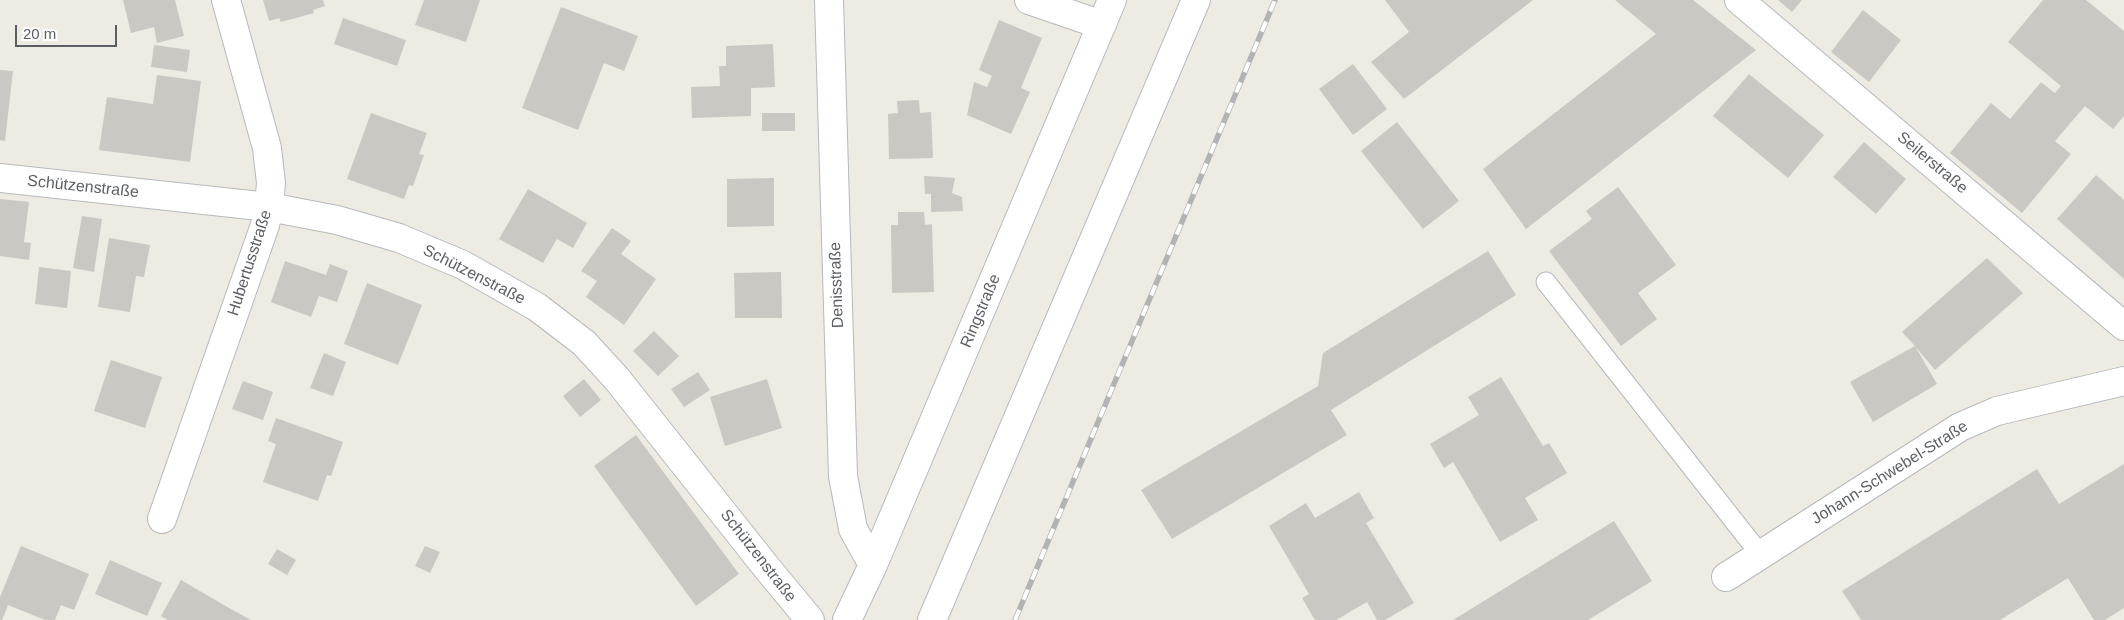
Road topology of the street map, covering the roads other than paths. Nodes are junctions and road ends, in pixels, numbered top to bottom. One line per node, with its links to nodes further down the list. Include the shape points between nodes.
1 (226, 0): 9 (street, Hubertusstraße, via 267,148 271,183)
2 (829, 0): 15 (street, Denisstraße, via 843,476 853,529)
3 (1029, 0): 7 (street)
4 (1112, 0): 7 (street, Ringstraße)
5 (1196, 0): 19 (street)
6 (1739, 0): 11 (street, Seilerstraße)
7 (1102, 25): 15 (street, Ringstraße)
8 (0, 178): 9 (street, Schützenstraße)
9 (269, 207): 13 (street, Hubertusstraße); 17 (street, Schützenstraße, via 337,220 399,238 463,265 537,307 584,343 617,379)
10 (1546, 282): 14 (lane)
11 (2124, 326)
12 (2124, 381): 14 (street, Johann-Schwebel-Straße, via 1997,410 1960,426)
13 (162, 520)
14 (1760, 554): 16 (street, Johann-Schwebel-Straße)
15 (873, 565): 18 (street, Ringstraße)
16 (1726, 577)
17 (810, 620)
18 (847, 620)
19 (932, 620)

